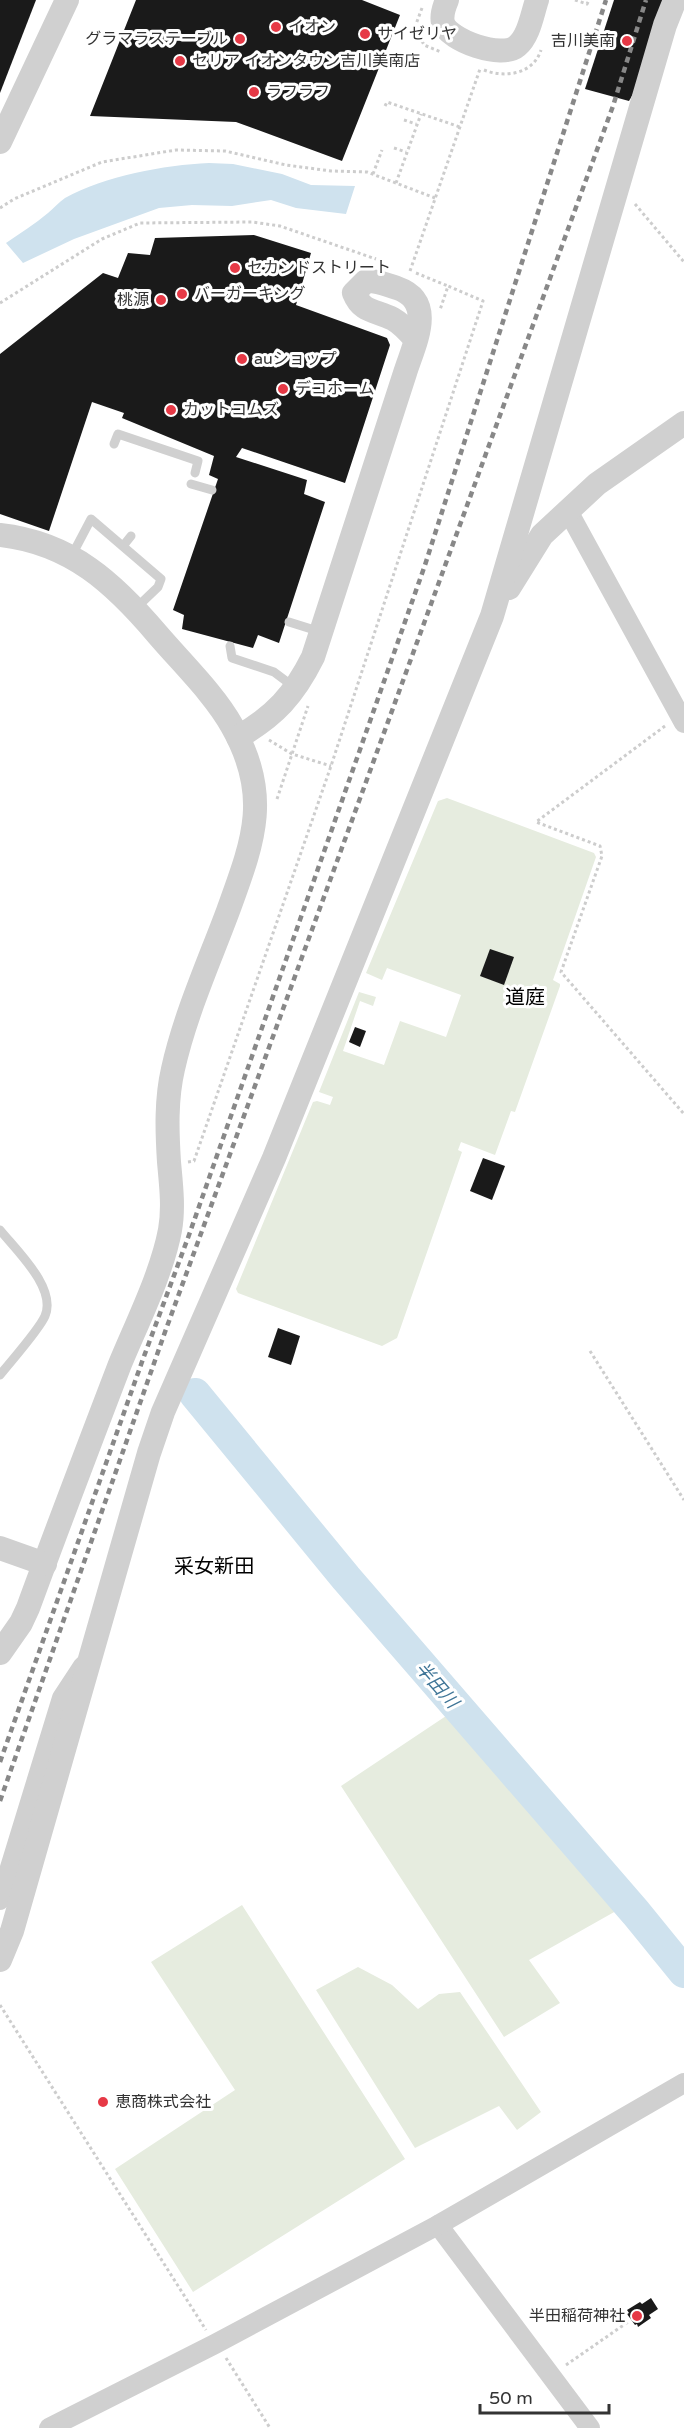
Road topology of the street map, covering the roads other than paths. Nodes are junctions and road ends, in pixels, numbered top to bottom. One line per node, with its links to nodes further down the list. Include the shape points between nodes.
1 (67, 0): 5 (street)
2 (447, 0): 3 (street, via 443,22 455,38 505,52 519,45 526,35)
3 (537, 0)
4 (675, 0): 18 (street)
5 (0, 142)
6 (415, 339): 20 (street)
7 (684, 423): 12 (street, via 597,484)
8 (114, 444): 9 (lane, via 118,434 198,461)
9 (195, 473)
10 (191, 484): 11 (lane)
11 (212, 490)
12 (568, 511): 18 (street, via 542,535); 23 (street)
13 (0, 535): 16 (street)
14 (131, 536): 15 (lane)
15 (123, 546): 16 (lane, via 92,519); 17 (lane, via 161,579)
16 (71, 557): 17 (street, via 105,579)
17 (135, 609): 24 (street, via 210,696)
18 (492, 616): 29 (street, via 274,1158 163,1412)
19 (289, 622): 20 (lane)
20 (321, 632): 22 (street)
21 (230, 646): 22 (lane, via 232,657 274,672)
22 (303, 693): 24 (street)
23 (682, 719)
24 (238, 737): 28 (street, via 253,780 255,824 249,853 173,1070 167,1127 170,1230)
25 (0, 1230): 26 (lane, via 40,1280 48,1301 45,1317)
26 (0, 1375)
27 (0, 1548): 28 (street)
28 (45, 1564): 30 (street, via 21,1623)
29 (93, 1651): 31 (street, via 62,1698); 32 (street, via 12,1931)
30 (0, 1653)
31 (0, 1900)
32 (0, 1960)
33 (684, 2083): 34 (street)
34 (438, 2225): 35 (street); 36 (street)
35 (49, 2428)
36 (590, 2428)

